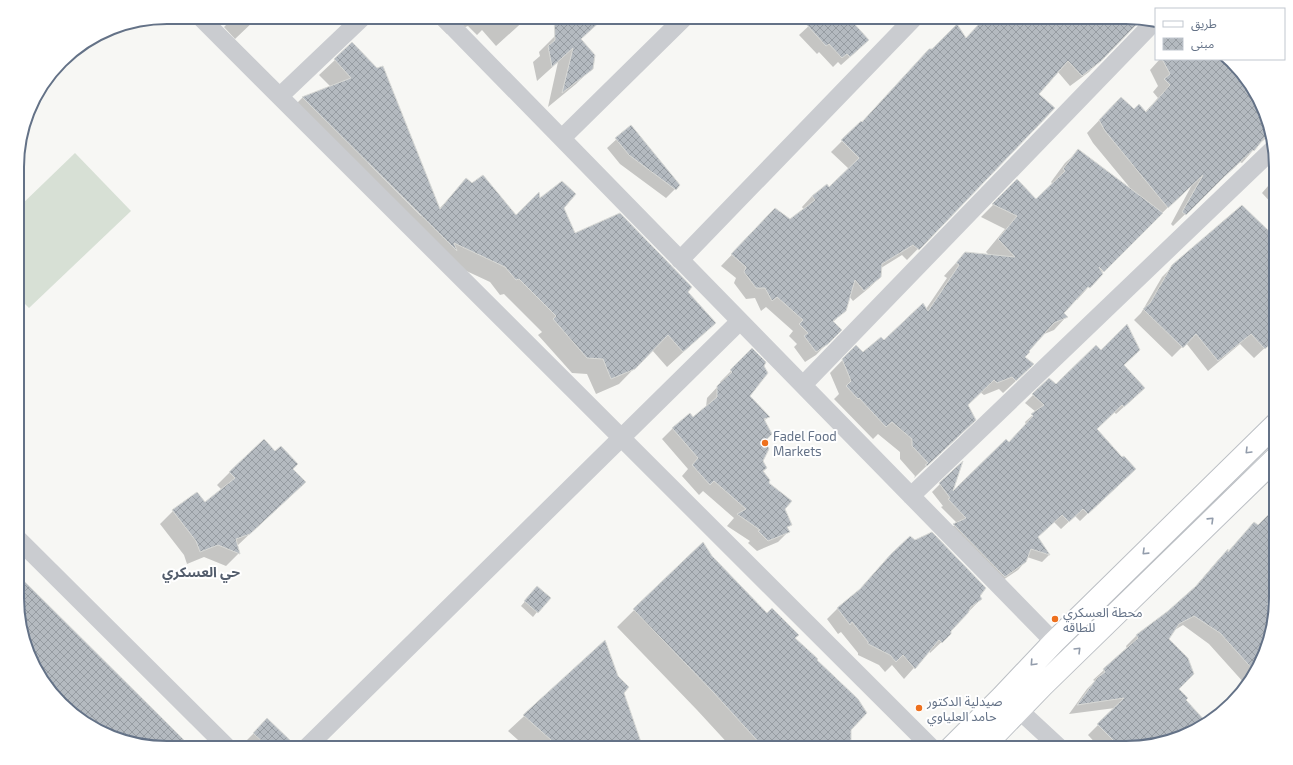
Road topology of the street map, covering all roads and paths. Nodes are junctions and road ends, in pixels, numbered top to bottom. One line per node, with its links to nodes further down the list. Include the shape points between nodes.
1 (207, 24): 7 (street)
2 (356, 24): 7 (street)
3 (453, 24): 8 (street)
4 (678, 24): 8 (street)
5 (908, 24): 10 (street)
6 (1150, 26): 12 (street)
7 (280, 96): 14 (street)
8 (562, 138): 10 (street)
9 (1268, 153): 17 (street)
10 (680, 260): 11 (street)
11 (740, 321): 12 (street); 14 (street)
12 (802, 385): 17 (street)
13 (1269, 431): 16 (street, one-way to 16)
14 (622, 437): 25 (street); 26 (street)
15 (1269, 465): 18 (street)
16 (1215, 483): 18 (street, via 1213,489 1217,500); 19 (street)
17 (911, 496): 22 (street)
18 (1229, 502): 21 (street, one-way to 18)
19 (1166, 532): 21 (street, via 1172,530 1183,538 1183,545); 22 (street, one-way to 22)
20 (24, 545): 24 (street)
21 (1179, 551): 23 (street, one-way to 21)
22 (1054, 642): 27 (street, one-way to 27)
23 (1019, 710): 28 (street); 29 (street)
24 (221, 741)
25 (313, 741)
26 (925, 741)
27 (958, 741)
28 (989, 741)
29 (1052, 741)

